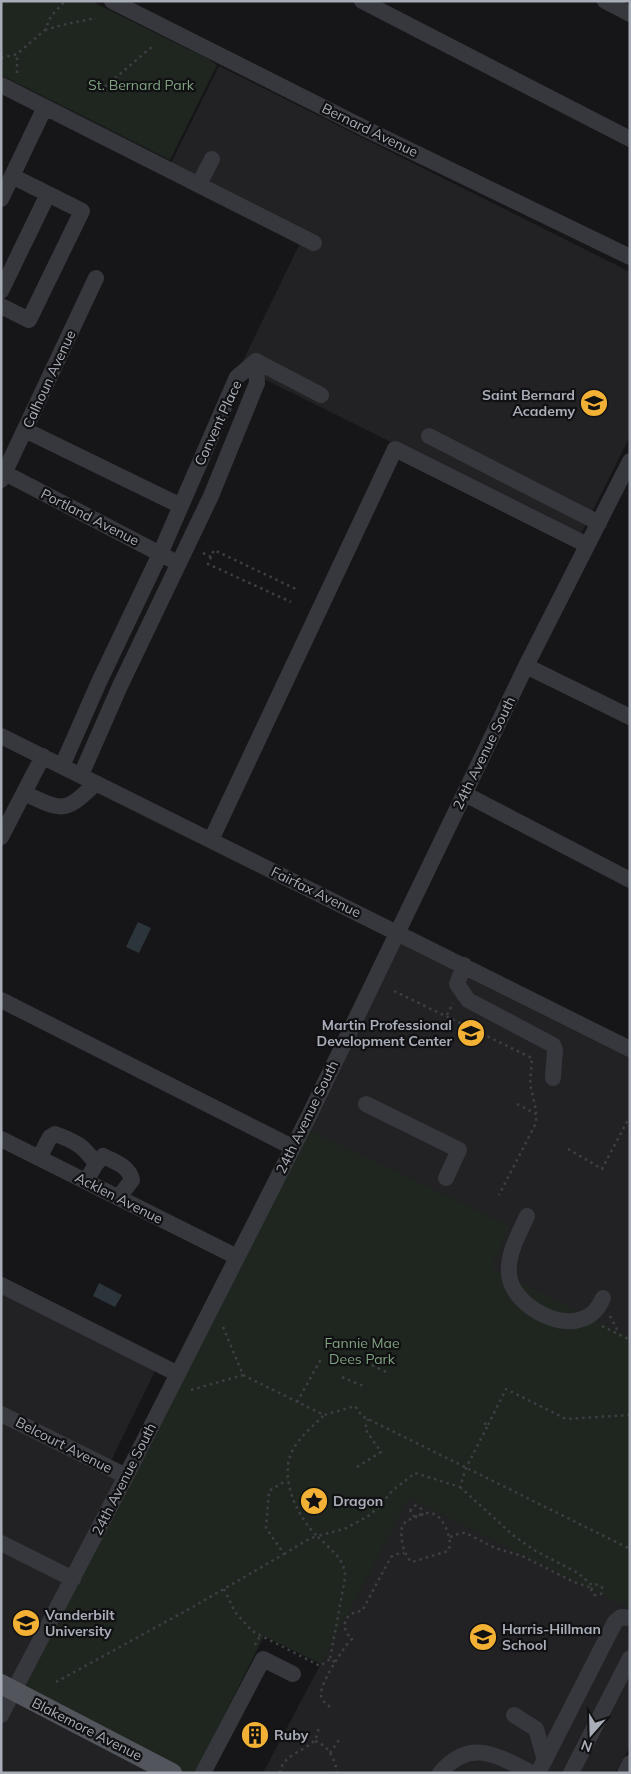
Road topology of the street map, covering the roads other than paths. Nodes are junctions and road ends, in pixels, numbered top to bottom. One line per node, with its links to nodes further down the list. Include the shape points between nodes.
1 (112, 1): 14 (street, Bernard Avenue)
2 (362, 1): 7 (street)
3 (605, 1): 4 (street)
4 (630, 14)
5 (1, 85): 6 (street)
6 (49, 110): 9 (street); 10 (street)
7 (630, 139)
8 (212, 159): 10 (street)
9 (16, 178): 11 (street); 12 (street)
10 (199, 184): 13 (street)
11 (48, 194): 16 (street); 17 (street, via 82,210 29,320)
12 (1, 198)
13 (314, 243)
14 (630, 257)
15 (96, 278): 20 (street, Calhoun Avenue)
16 (1, 291)
17 (1, 306)
18 (256, 361): 19 (street); 24 (street, Convent Place, via 237,377); 28 (street, Convent Place, via 257,383)
19 (321, 395)
20 (25, 430): 23 (street, Calhoun Avenue); 24 (street)
21 (429, 436): 25 (street)
22 (630, 461): 25 (street, 24th Avenue South)
23 (2, 474): 27 (street, Portland Avenue)
24 (181, 506): 27 (street, Convent Place)
25 (599, 522): 26 (street, 24th Avenue South)
26 (587, 544): 29 (street, 24th Avenue South); 39 (street, via 395,449)
27 (160, 554): 28 (street, Portland Avenue); 33 (street, Convent Place)
28 (179, 564): 34 (street, Convent Place)
29 (526, 666): 30 (street); 37 (street, 24th Avenue South)
30 (630, 717)
31 (1, 736): 32 (street, Fairfax Avenue)
32 (43, 756): 33 (street, Fairfax Avenue); 36 (street)
33 (62, 766): 34 (street, Fairfax Avenue)
34 (81, 775): 35 (street, Fairfax Avenue)
35 (96, 783): 36 (street, via 65,807 55,807); 39 (street, Fairfax Avenue)
36 (24, 793): 38 (street)
37 (465, 794): 40 (street); 41 (street, 24th Avenue South)
38 (1, 837)
39 (211, 840): 41 (street, Fairfax Avenue)
40 (630, 880)
41 (397, 932): 42 (street, Fairfax Avenue); 48 (street, 24th Avenue South)
42 (464, 966): 44 (street, Fairfax Avenue); 45 (street, via 457,984 468,1000 553,1045)
43 (1, 1000): 48 (street)
44 (630, 1049)
45 (553, 1078)
46 (366, 1104): 51 (street, via 459,1150)
47 (1, 1139): 49 (street, Acklen Avenue)
48 (292, 1147): 55 (street, 24th Avenue South)
49 (39, 1158): 50 (street, via 55,1134 86,1150); 52 (street, Acklen Avenue)
50 (96, 1164): 52 (street); 53 (street, via 103,1156 129,1170 132,1180)
51 (446, 1178)
52 (86, 1182): 53 (street, Acklen Avenue)
53 (118, 1198): 55 (street, Acklen Avenue)
54 (527, 1216): 57 (street, via 508,1267 509,1279 521,1300 541,1313 561,1320 580,1320)
55 (237, 1257): 58 (street, 24th Avenue South)
56 (1, 1285): 58 (street)
57 (606, 1305)
58 (178, 1374): 60 (street, 24th Avenue South)
59 (1, 1414): 60 (street, Belcourt Avenue)
60 (126, 1476): 62 (street, 24th Avenue South)
61 (1, 1543): 62 (street)
62 (73, 1579): 66 (street, 24th Avenue South)
63 (630, 1618): 70 (street, via 621,1617 614,1622)
64 (630, 1658): 75 (street)
65 (293, 1674): 72 (street, via 263,1659)
66 (8, 1688): 67 (street, 24th Avenue South); 71 (main road, Blakemore Avenue)
67 (1, 1715)
68 (514, 1715): 70 (street, via 536,1729)
69 (630, 1763): 76 (street)
70 (542, 1767)
71 (172, 1773)
72 (203, 1773)
73 (440, 1773): 74 (street, via 455,1759 479,1752 489,1753)
74 (532, 1773)
75 (571, 1773)
76 (625, 1773)

